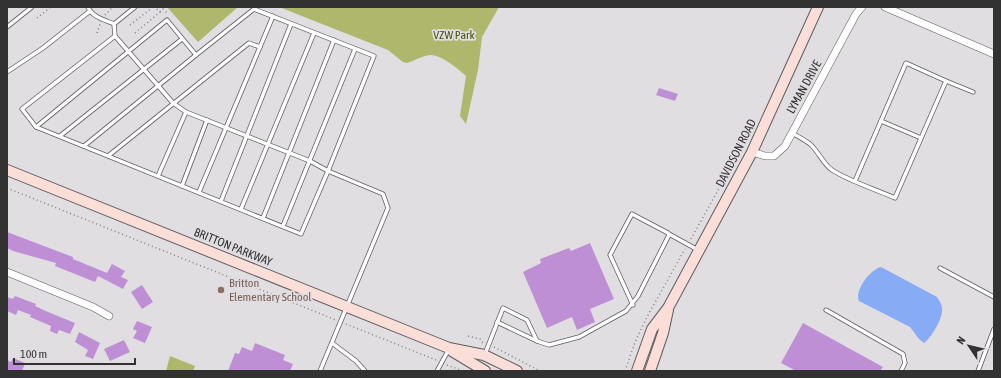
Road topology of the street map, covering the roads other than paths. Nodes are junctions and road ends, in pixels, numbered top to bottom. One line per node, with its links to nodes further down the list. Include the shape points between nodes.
1 (32, 7): 11 (lane)
2 (88, 7): 7 (lane)
3 (136, 7): 9 (lane)
4 (818, 7): 39 (main road, DAVIDSON ROAD)
5 (862, 7): 32 (street, LYMAN DRIVE)
6 (885, 7): 19 (street)
7 (90, 11): 9 (lane); 22 (lane)
8 (272, 16): 10 (lane); 16 (lane); 20 (lane, via 254,9)
9 (114, 24): 13 (lane)
10 (291, 24): 12 (lane); 34 (lane)
11 (7, 27)
12 (314, 33): 15 (lane); 36 (lane)
13 (115, 36): 18 (lane); 30 (lane, via 22,109)
14 (182, 39): 18 (lane, via 167,20); 20 (lane); 21 (lane)
15 (334, 40): 17 (lane); 38 (lane)
16 (260, 47): 26 (lane, via 249,43); 31 (lane)
17 (355, 49): 41 (lane); 43 (lane, via 374,56)
18 (128, 51): 21 (lane); 30 (lane)
19 (994, 54)
20 (196, 55): 24 (lane)
21 (144, 69): 24 (lane); 33 (lane)
22 (7, 72)
23 (946, 80): 25 (lane); 29 (lane, via 906,63); 35 (lane)
24 (159, 86): 26 (lane); 37 (lane)
25 (973, 92)
26 (173, 103): 27 (lane); 40 (lane)
27 (186, 112): 28 (lane); 44 (lane)
28 (207, 120): 31 (lane); 46 (lane)
29 (881, 121): 35 (lane); 45 (lane)
30 (36, 127): 33 (lane)
31 (227, 128): 34 (lane); 47 (lane)
32 (792, 133): 39 (street, LYMAN DRIVE, via 774,156); 45 (lane, via 810,144 832,170)
33 (60, 136): 37 (lane)
34 (247, 136): 36 (lane); 48 (lane)
35 (921, 138): 45 (lane, via 895,198)
36 (268, 145): 38 (lane); 49 (lane)
37 (84, 146): 40 (lane)
38 (288, 152): 41 (lane); 50 (lane)
39 (752, 152): 53 (main road, DAVIDSON ROAD)
40 (108, 156): 44 (lane)
41 (310, 161): 43 (lane); 51 (lane)
42 (7, 170): 58 (main road, BRITTON PARKWAY)
43 (328, 171): 51 (lane, via 301,234); 58 (lane, via 383,194 388,208)
44 (158, 176): 46 (lane)
45 (855, 181)
46 (182, 186): 47 (lane)
47 (199, 192): 48 (lane)
48 (221, 201): 49 (lane)
49 (241, 210): 50 (lane)
50 (263, 218): 51 (lane)
51 (283, 226)
52 (669, 234): 53 (lane); 57 (lane); 57 (lane, via 630,214 610,255)
53 (699, 250): 59 (main road, DAVIDSON ROAD)
54 (940, 268): 56 (lane)
55 (7, 272): 61 (street)
56 (994, 297)
57 (633, 304): 64 (lane, via 626,312 579,336 549,345)
58 (346, 306): 65 (lane); 66 (main road, BRITTON PARKWAY)
59 (668, 308): 73 (main road, DAVIDSON ROAD, via 652,329); 74 (main road, DAVIDSON ROAD, via 663,333)
60 (826, 310): 75 (lane, via 904,354 905,363)
61 (109, 316)
62 (497, 322): 64 (lane); 64 (lane, via 504,308 527,320); 67 (lane)
63 (994, 329): 76 (lane)
64 (537, 341)
65 (332, 343): 68 (lane); 69 (lane)
66 (449, 348): 67 (main road, BRITTON PARKWAY); 70 (lane); 71 (main road, BRITTON PARKWAY)
67 (484, 355): 72 (main road, BRITTON PARKWAY)
68 (320, 371)
69 (365, 371)
70 (437, 371)
71 (485, 371)
72 (517, 371)
73 (637, 371)
74 (650, 371)
75 (901, 371)
76 (978, 371)

